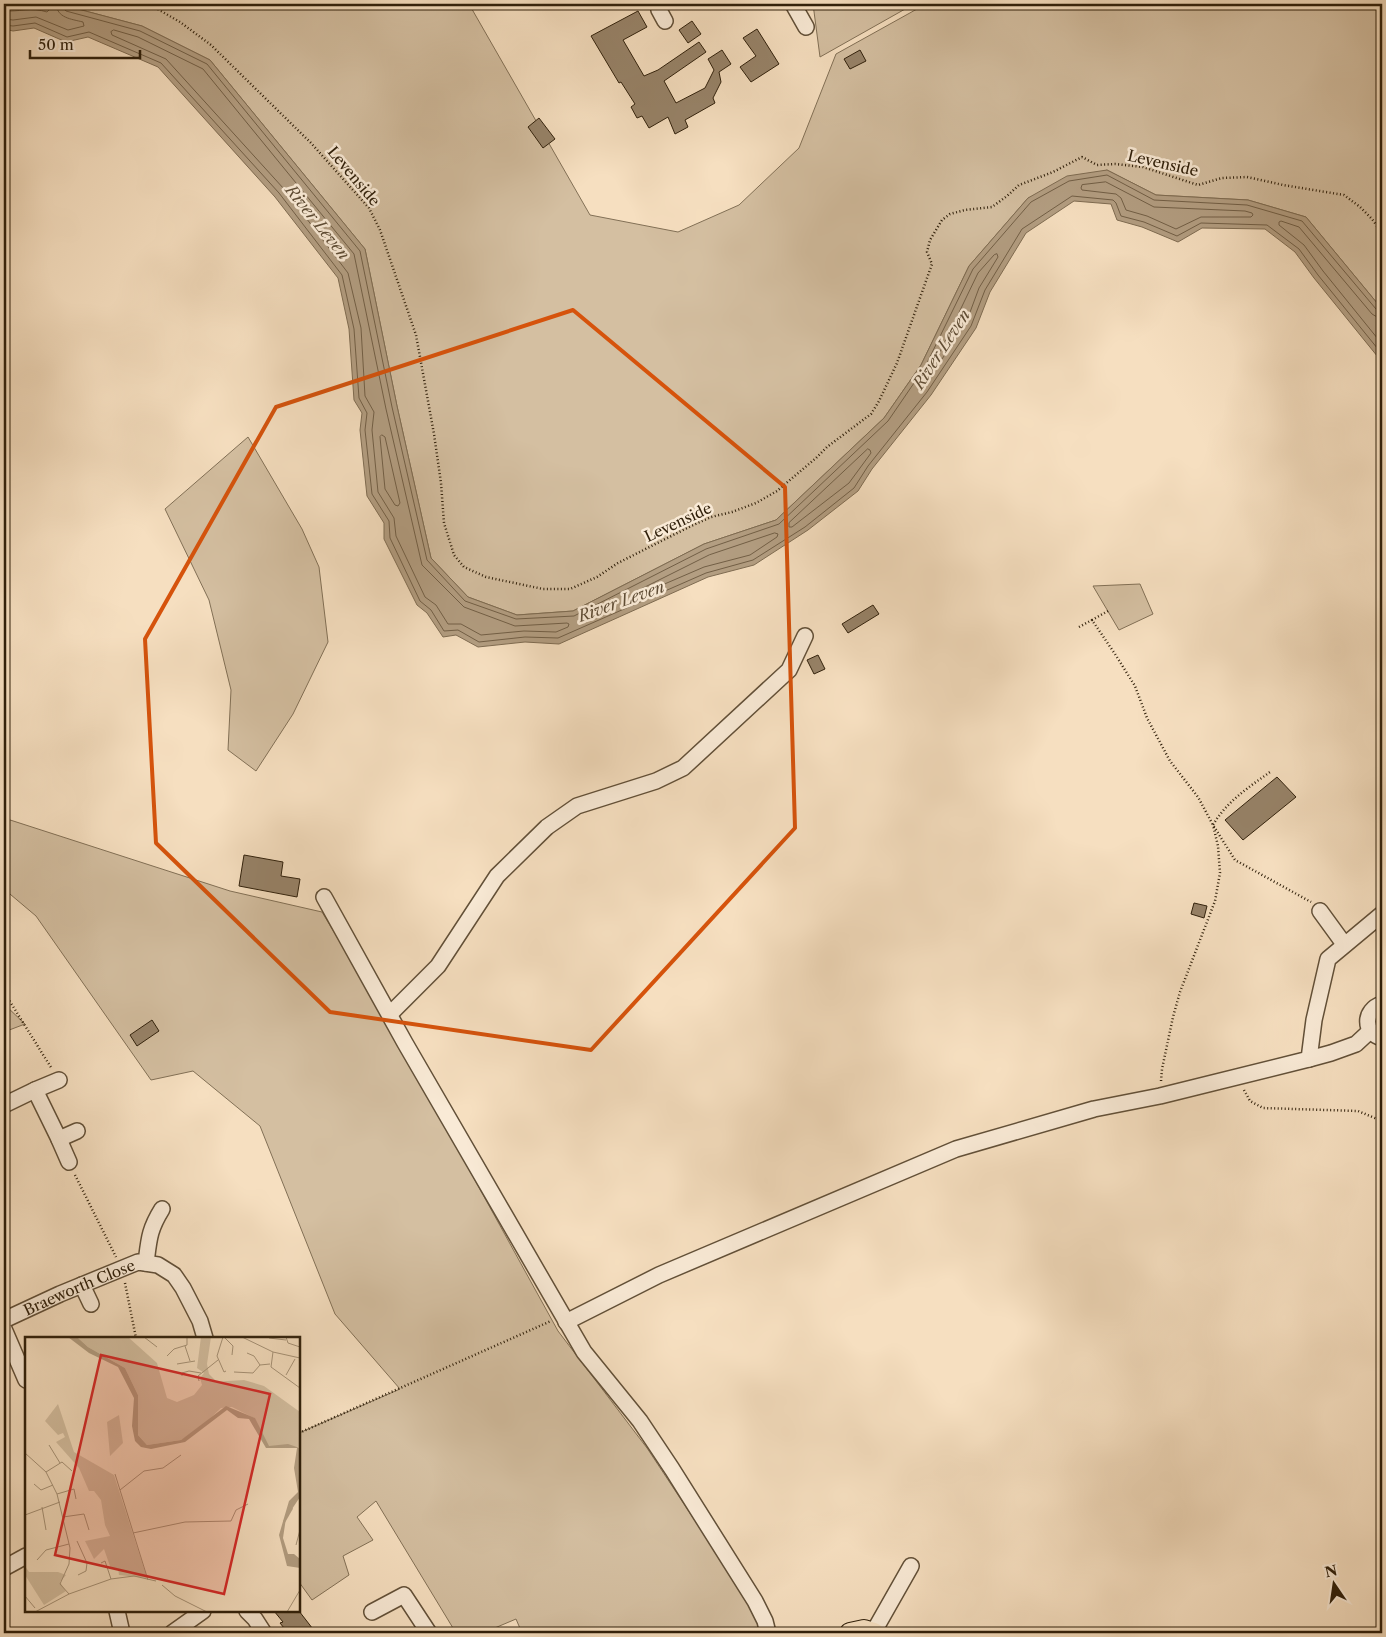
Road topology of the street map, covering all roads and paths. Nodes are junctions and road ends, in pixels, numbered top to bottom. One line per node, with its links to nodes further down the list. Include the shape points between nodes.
1 (145, 4): 6 (path, Levenside, via 180,22 211,45 311,143 369,208 380,230 416,335 434,434 444,523 454,555 464,567 486,577 543,588 570,589 582,585 670,535 711,517 756,503 777,491 832,442 871,414 879,401 897,364 927,280 932,264 927,252 930,240 942,220 965,210 992,207 1019,185 1082,157 1097,165 1143,167 1198,185 1222,178 1247,177 1344,195 1372,219)
2 (658, 4): 4 (street)
3 (793, 4): 5 (street)
4 (665, 21)
5 (806, 27)
6 (1382, 233)
7 (1108, 611): 8 (path)
8 (1092, 620): 9 (path); 12 (path, via 1134,686 1170,761 1198,797)
9 (1079, 627)
10 (805, 636): 19 (street, via 789,670 683,768 656,781 577,806 547,827 497,876 438,966)
11 (1270, 772): 12 (path, via 1232,801)
12 (1213, 825): 14 (path, via 1235,860 1309,900); 25 (path, via 1220,873 1215,901 1178,1000 1162,1069)
13 (324, 897): 19 (street)
14 (1320, 911): 16 (street)
15 (1382, 914): 16 (street)
16 (1344, 944): 21 (street, via 1328,959)
17 (4, 992): 23 (path)
18 (1382, 1004): 20 (street, via 1368,1016 1367,1022)
19 (390, 1014): 36 (street)
20 (1376, 1035): 21 (street)
21 (1309, 1058): 22 (street)
22 (1236, 1077): 25 (street); 27 (path, via 1250,1101 1263,1108 1358,1111)
23 (59, 1080): 24 (street)
24 (35, 1090): 26 (street); 29 (street)
25 (1160, 1096): 36 (street, via 1094,1109 956,1148 659,1275)
26 (4, 1105)
27 (1382, 1121)
28 (77, 1132): 29 (street)
29 (59, 1139): 30 (street)
30 (68, 1162): 33 (path)
31 (162, 1209): 32 (street, via 150,1232)
32 (146, 1263): 33 (street, Braeworth Close, via 138,1262); 40 (street, Braeworth Close, via 158,1265 174,1274 184,1288)
33 (122, 1268): 34 (street, Braeworth Close); 39 (path)
34 (82, 1285): 35 (street); 37 (street, Braeworth Close)
35 (91, 1304)
36 (565, 1319): 42 (path); 54 (street, via 584,1352 640,1421 672,1469 754,1601)
37 (4, 1320)
38 (4, 1330): 41 (street)
39 (136, 1337)
40 (205, 1337)
41 (25, 1378)
42 (300, 1433)
43 (25, 1557): 45 (street)
44 (911, 1566): 56 (street)
45 (4, 1568)
46 (117, 1612): 50 (street)
47 (202, 1612): 51 (street)
48 (249, 1612): 52 (street)
49 (372, 1612): 53 (street, via 404,1595)
50 (122, 1633)
51 (172, 1633)
52 (264, 1633)
53 (429, 1633)
54 (768, 1633)
55 (850, 1633): 56 (main road, via 864,1630)
56 (874, 1633)

